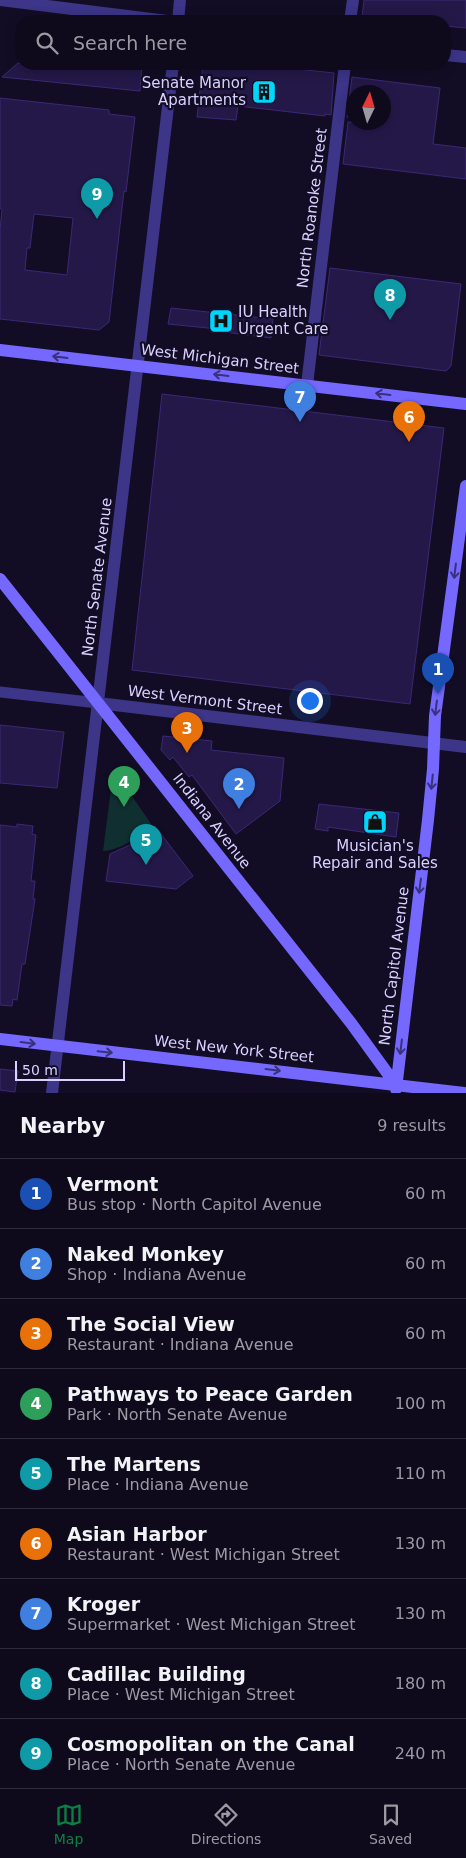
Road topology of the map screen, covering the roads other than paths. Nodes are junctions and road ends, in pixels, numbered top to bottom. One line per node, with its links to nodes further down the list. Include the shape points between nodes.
1 (0, 0): 4 (street)
2 (180, 0): 5 (street)
3 (353, 0): 6 (street)
4 (119, 15)
5 (179, 15)
6 (351, 15)
7 (451, 56): 8 (street)
8 (466, 57)
9 (172, 70): 12 (street, North Senate Avenue)
10 (344, 70): 13 (street, North Roanoke Street)
11 (0, 350): 12 (main road, West Michigan Street, one-way to 11)
12 (137, 366): 13 (main road, West Michigan Street, one-way to 12); 18 (street, North Senate Avenue)
13 (307, 385): 14 (main road, West Michigan Street, one-way to 13)
14 (466, 404)
15 (466, 486): 19 (main road, North Capitol Avenue, one-way to 19, via 451,608 443,646)
16 (0, 579): 18 (main road, Indiana Avenue)
17 (0, 692): 18 (street, West Vermont Street)
18 (98, 703): 19 (street, West Vermont Street); 22 (street, North Senate Avenue); 23 (main road, Indiana Avenue, via 351,1023)
19 (433, 744): 20 (street, West Vermont Street); 23 (main road, North Capitol Avenue, one-way to 23, via 433,770)
20 (466, 747)
21 (0, 1039): 22 (main road, West New York Street, one-way to 22)
22 (57, 1047): 23 (main road, West New York Street, one-way to 23, via 225,1064); 24 (street, North Senate Avenue)
23 (396, 1089): 25 (main road, West New York Street)
24 (52, 1093)
25 (464, 1093)

